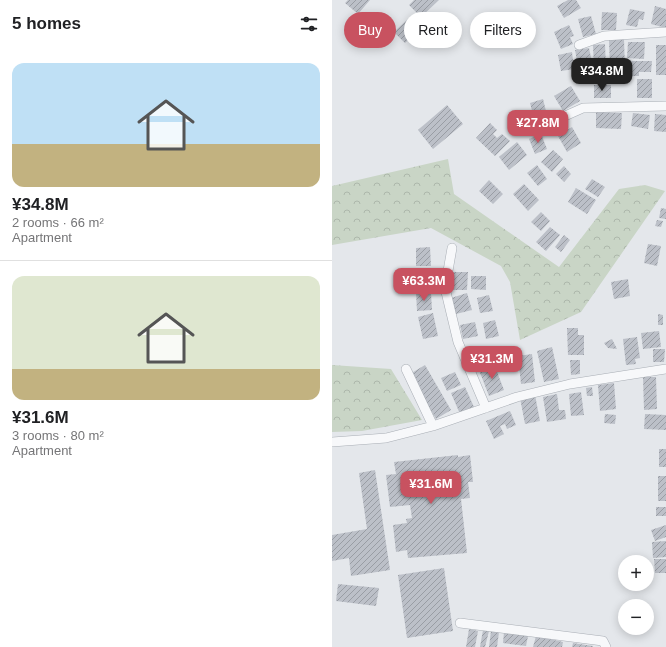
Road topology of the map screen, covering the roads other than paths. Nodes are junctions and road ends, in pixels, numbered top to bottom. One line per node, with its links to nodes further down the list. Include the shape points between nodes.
1 (666, 32): 2 (street, via 604,36)
2 (579, 45)
3 (666, 106): 4 (street, via 583,108)
4 (547, 124)
5 (452, 248): 8 (street, via 445,288 458,342)
6 (406, 369): 9 (street)
7 (666, 369): 8 (street, via 570,384 517,397)
8 (486, 408): 9 (street)
9 (434, 426): 10 (street, via 386,438)
10 (332, 442)
11 (460, 623): 12 (street, via 604,641)
12 (606, 647)

